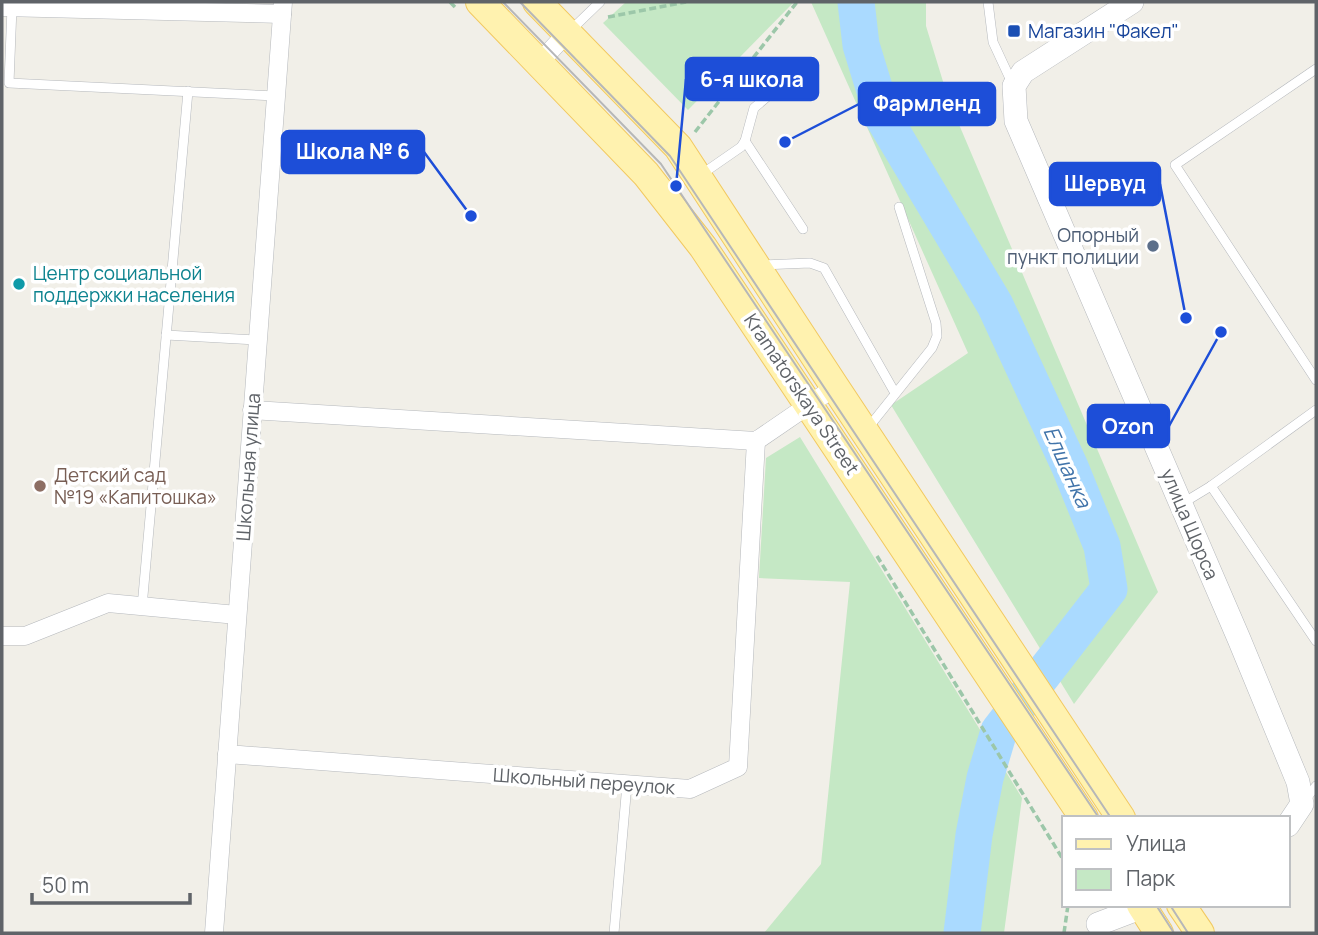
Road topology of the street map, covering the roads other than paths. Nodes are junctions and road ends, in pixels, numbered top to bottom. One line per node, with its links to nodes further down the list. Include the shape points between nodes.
1 (537, 2): 8 (main road, Kramatorskaya Street)
2 (600, 2): 8 (lane)
3 (988, 2): 13 (lane, via 993,42)
4 (1132, 2): 13 (street, via 1023,72)
5 (7, 7): 7 (street); 12 (lane)
6 (470, 7): 9 (main road, Kramatorskaya Street)
7 (283, 8): 15 (street, Школьная улица)
8 (573, 28): 9 (street); 17 (main road, Kramatorskaya Street, via 678,147)
9 (539, 64): 26 (main road, Kramatorskaya Street, via 646,174 703,247)
10 (1316, 69): 23 (lane, via 1175,165)
11 (787, 80): 16 (lane, via 754,107)
12 (5, 83): 14 (lane)
13 (1014, 86): 32 (street, улица Щорса, via 1016,121)
14 (188, 91): 15 (lane); 21 (lane)
15 (276, 96): 22 (street, Школьная улица)
16 (745, 141): 17 (lane); 19 (lane)
17 (697, 176): 20 (main road, Kramatorskaya Street)
18 (899, 207): 25 (lane, via 937,336)
19 (803, 229)
20 (754, 265): 24 (main road, Kramatorskaya Street); 25 (lane, via 810,263 824,268)
21 (166, 335): 22 (lane); 33 (lane)
22 (257, 340): 27 (street, Школьная улица)
23 (1316, 380)
24 (835, 387): 26 (street); 29 (main road, Kramatorskaya Street)
25 (895, 393): 29 (lane)
26 (809, 405): 30 (street); 41 (main road, Kramatorskaya Street)
27 (252, 410): 30 (street); 34 (street, Школьная улица)
28 (1316, 410): 31 (lane)
29 (864, 432): 40 (main road, Kramatorskaya Street, via 1063,730)
30 (756, 441): 38 (street, Школьный переулок, via 738,767 690,789)
31 (1211, 486): 32 (lane); 36 (lane)
32 (1181, 503): 39 (street, улица Щорса, via 1298,782)
33 (142, 607): 34 (street); 35 (street, via 108,603 25,636)
34 (237, 615): 37 (street, Школьная улица)
35 (2, 636)
36 (1316, 640)
37 (227, 754): 38 (street, Школьный переулок); 48 (street, Школьная улица)
38 (628, 784): 49 (lane)
39 (1309, 795): 43 (street, улица Щорса)
40 (1103, 805): 42 (main road, Kramatorskaya Street)
41 (1083, 816)
42 (1119, 816)
43 (1290, 822)
44 (1141, 907): 47 (street)
45 (1145, 907): 50 (main road)
46 (1182, 907): 51 (main road)
47 (1098, 921)
48 (214, 933)
49 (614, 933)
50 (1159, 933)
51 (1200, 933)

